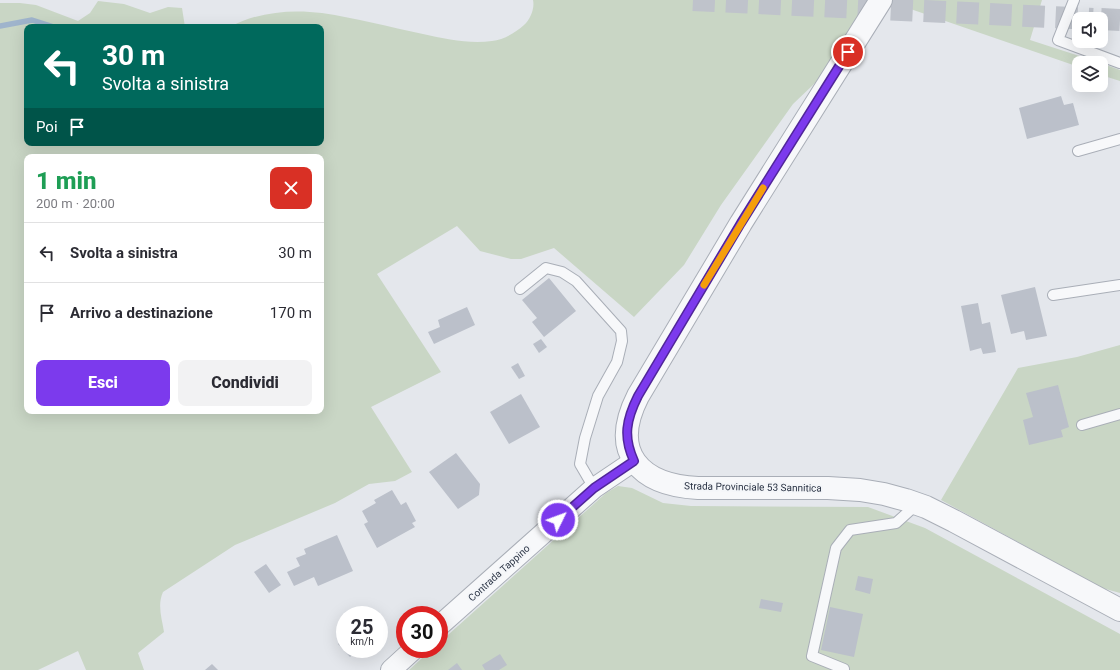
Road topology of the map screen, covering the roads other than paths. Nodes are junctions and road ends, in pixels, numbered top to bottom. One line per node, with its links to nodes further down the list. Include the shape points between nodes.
1 (881, 0): 11 (street, Strada Provinciale 53 Sannitica, via 741,223 638,396 629,416 627,431)
2 (1074, 0): 3 (lane, via 1058,40)
3 (1120, 63)
4 (1120, 139): 5 (lane)
5 (1078, 151)
6 (1120, 285): 8 (lane)
7 (520, 289): 12 (lane, via 546,268 562,272 576,281 621,331 622,341 616,362 598,396 580,464)
8 (1052, 295)
9 (1120, 414): 10 (lane)
10 (1082, 425)
11 (634, 461): 12 (street, Contrada Tappino); 13 (street, Strada Provinciale 53 Sannitica, via 651,477 678,486 849,489 884,494)
12 (594, 488): 15 (street, Contrada Tappino)
13 (917, 504): 14 (street, Strada Provinciale 53 Sannitica); 17 (lane, via 896,523 850,530 836,548 812,656)
14 (1115, 605)
15 (448, 618)
16 (404, 658): 18 (street)
17 (844, 669)
18 (391, 670)

